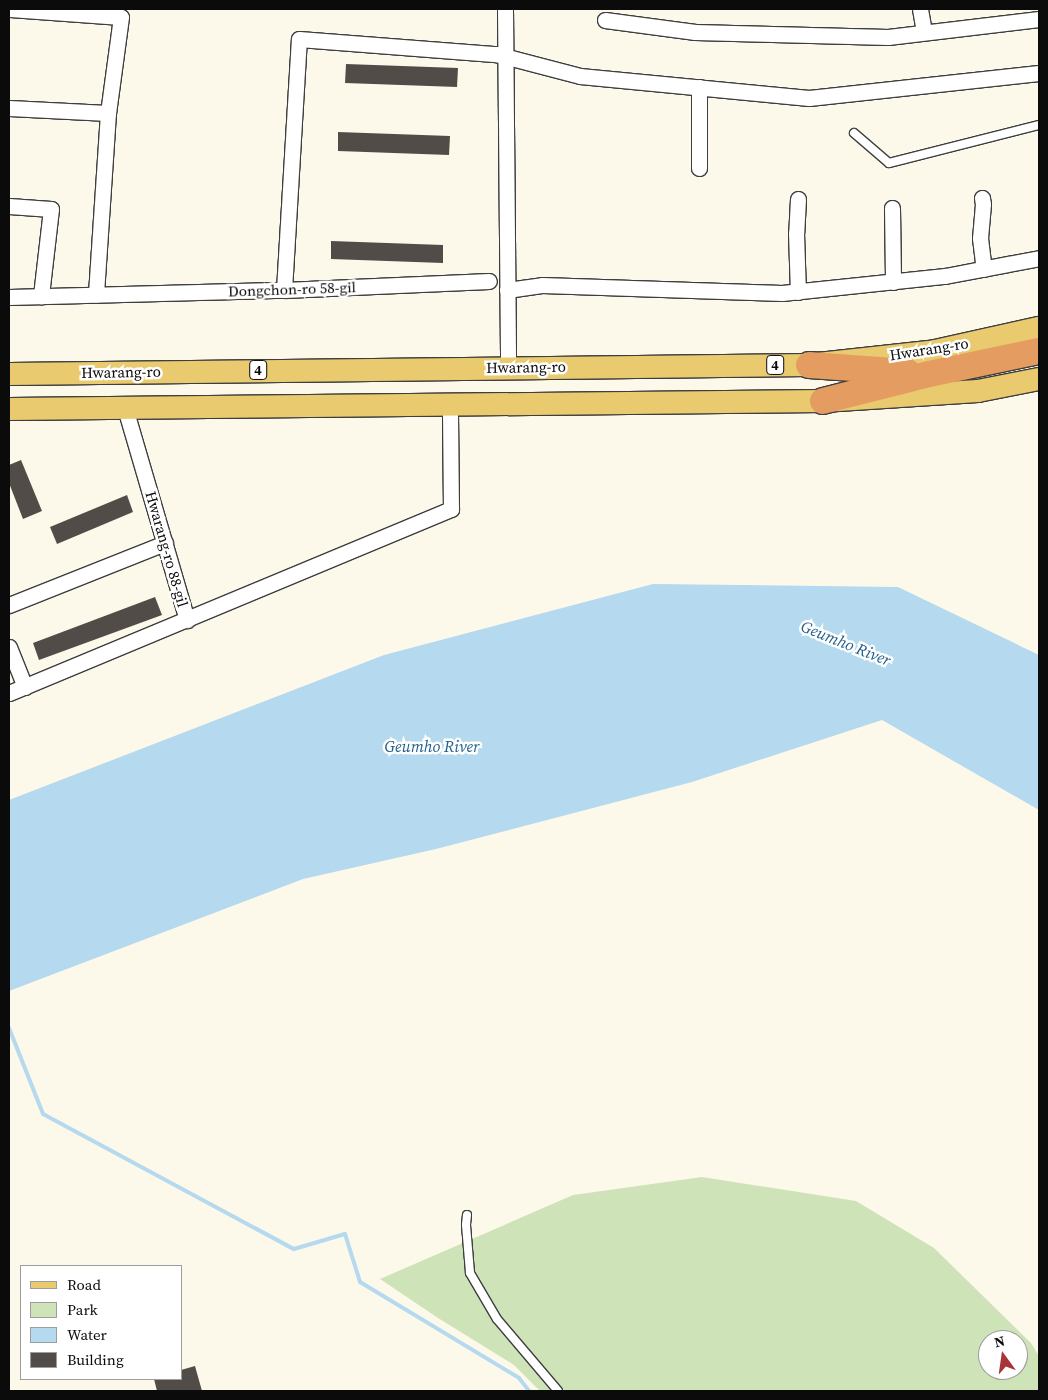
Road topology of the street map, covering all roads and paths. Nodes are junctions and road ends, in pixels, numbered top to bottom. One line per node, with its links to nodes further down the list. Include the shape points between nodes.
1 (10, 9): 11 (street, via 121,17)
2 (505, 9): 7 (street)
3 (920, 9): 6 (street)
4 (1039, 19): 6 (street)
5 (605, 20): 6 (street, via 694,32 888,37)
6 (924, 31)
7 (506, 57): 9 (street, via 580,76); 23 (street, via 299,39); 24 (street)
8 (1039, 73): 9 (street, via 809,98)
9 (699, 87): 14 (street)
10 (9, 108): 11 (street)
11 (108, 113): 26 (street)
12 (1039, 125): 13 (lane, via 889,163)
13 (854, 133)
14 (699, 168)
15 (982, 198): 20 (street, via 980,238)
16 (798, 199): 25 (street)
17 (9, 206): 27 (street, via 51,209)
18 (892, 208): 22 (street)
19 (1039, 258): 20 (street)
20 (984, 269): 22 (street)
21 (489, 281): 23 (street, Dongchon-ro 58-gil)
22 (893, 282): 25 (street)
23 (284, 290): 26 (street, Dongchon-ro 58-gil)
24 (507, 290): 25 (street, via 542,285); 32 (street)
25 (798, 292)
26 (96, 295): 27 (street, Dongchon-ro 58-gil)
27 (40, 296): 28 (street, Dongchon-ro 58-gil)
28 (9, 297)
29 (1039, 328): 31 (main road, Hwarang-ro / 4, via 935,351)
30 (1039, 351): 34 (highway)
31 (809, 365): 32 (main road, Hwarang-ro / 4); 34 (highway)
32 (508, 368): 33 (main road, Hwarang-ro / 4)
33 (9, 374)
34 (929, 374): 36 (highway)
35 (1039, 379): 36 (main road, via 978,391)
36 (823, 401): 37 (main road)
37 (450, 406): 38 (main road); 42 (street, via 451,509)
38 (125, 408): 39 (main road); 40 (street, Hwarang-ro 88-gil)
39 (9, 409)
40 (165, 543): 41 (street); 42 (street, Hwarang-ro 88-gil)
41 (9, 605)
42 (188, 620): 44 (street, Hwarang-ro 88-gil)
43 (9, 647): 44 (street)
44 (25, 687): 45 (street, Hwarang-ro 88-gil)
45 (9, 693)
46 (467, 1216): 47 (lane, via 470,1273 497,1319)
47 (558, 1391)

